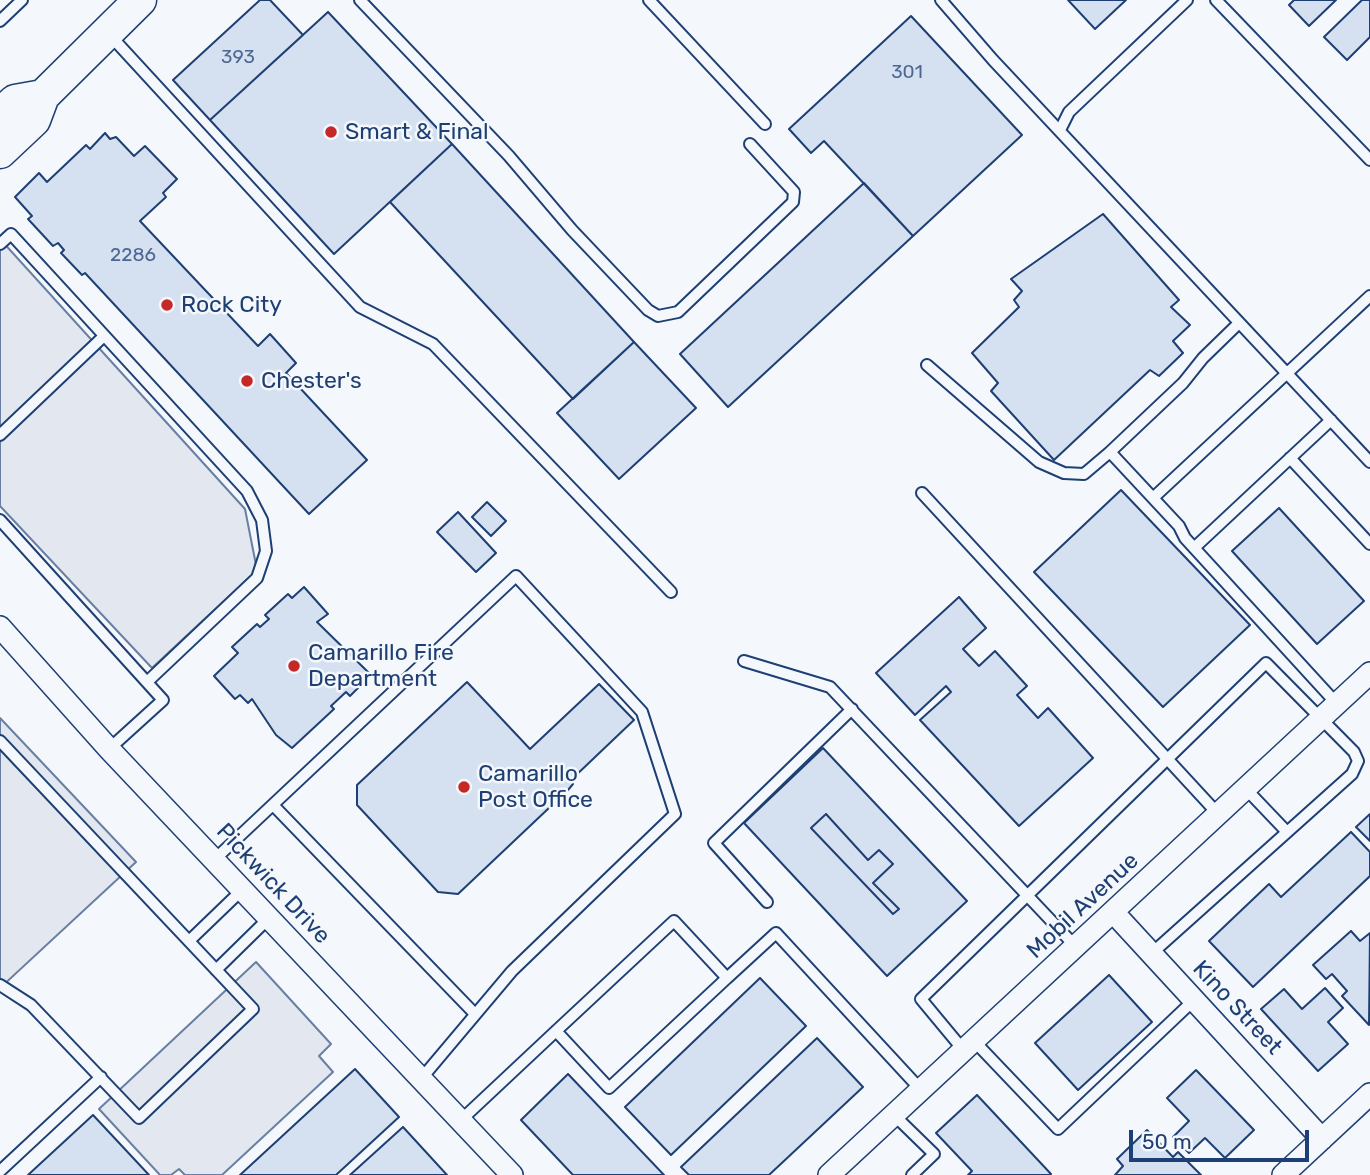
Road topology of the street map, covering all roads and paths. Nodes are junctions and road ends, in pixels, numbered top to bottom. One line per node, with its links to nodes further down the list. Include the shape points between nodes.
1 (22, 0): 8 (lane)
2 (360, 0): 14 (lane, via 517,164 572,230 658,316 678,312 793,202 794,192)
3 (649, 0): 12 (lane)
4 (941, 0): 13 (lane)
5 (1187, 0): 13 (lane, via 1069,112)
6 (1216, 0): 16 (lane)
7 (135, 2): 9 (main road)
8 (0, 21)
9 (107, 31): 10 (main road); 33 (lane, via 360,307 433,344)
10 (43, 96): 11 (main road, via 15,101); 15 (main road, via 33,120)
11 (0, 115)
12 (765, 124)
13 (1060, 130): 19 (lane)
14 (750, 144)
15 (0, 152)
16 (1370, 160)
17 (0, 244): 20 (lane, via 11,234)
18 (1370, 296): 22 (lane)
19 (1239, 323): 22 (lane); 25 (lane)
20 (104, 336): 24 (lane); 37 (lane, via 247,491 265,533 266,551 257,578)
21 (928, 365): 25 (lane, via 1039,462 1064,473 1084,474)
22 (1286, 373): 23 (lane); 29 (lane)
23 (1331, 421): 26 (lane); 27 (lane)
24 (0, 435)
25 (1110, 452): 29 (lane)
26 (1290, 458): 31 (lane); 32 (lane)
27 (1370, 462)
28 (922, 493): 42 (lane)
29 (1153, 498): 32 (lane)
30 (0, 520): 37 (lane)
31 (1370, 544)
32 (1194, 548): 39 (lane)
33 (671, 592)
34 (0, 627): 41 (street, Pickwick Drive)
35 (744, 661): 38 (lane, via 830,687)
36 (1370, 673): 39 (street, Mobil Avenue)
37 (147, 682): 41 (lane, via 163,700)
38 (852, 709): 49 (lane); 50 (lane, via 714,843)
39 (1329, 711): 42 (lane, via 1266,663); 43 (street, Mobil Avenue); 46 (lane, via 1358,761 1352,774)
40 (0, 741): 53 (lane)
41 (109, 749): 47 (street, Pickwick Drive)
42 (1166, 760): 45 (lane); 49 (lane)
43 (1247, 789): 45 (street, Mobil Avenue); 46 (lane)
44 (274, 806): 47 (lane); 60 (lane); 60 (lane, via 516,576 642,712 675,814 512,971)
45 (1219, 815): 51 (street, Mobil Avenue)
46 (1287, 832): 55 (lane)
47 (214, 860): 48 (street, Pickwick Drive)
48 (243, 890): 52 (street, Pickwick Drive); 53 (lane)
49 (1028, 892): 54 (lane); 62 (lane, via 921,999)
50 (767, 902)
51 (1114, 913): 54 (street, Mobil Avenue); 55 (street, Kino Street)
52 (269, 918): 56 (lane); 64 (street, Pickwick Drive)
53 (189, 941): 56 (lane)
54 (1077, 948): 62 (street, Mobil Avenue)
55 (1152, 954): 59 (street, Kino Street)
56 (216, 970): 63 (lane, via 253,1009 139,1118)
57 (727, 978): 61 (lane, via 674,921); 61 (lane, via 609,1088); 65 (lane, via 776,933)
58 (0, 985): 63 (lane, via 31,1004)
59 (1194, 1000): 62 (lane, via 1058,1129); 69 (street, Kino Street)
60 (475, 1014): 64 (lane)
61 (556, 1031): 68 (lane)
62 (970, 1047): 65 (street, Mobil Avenue)
63 (101, 1077): 70 (lane)
64 (421, 1079): 68 (street, Pickwick Drive)
65 (922, 1091): 67 (street, Mobil Avenue)
66 (1370, 1094): 69 (street)
67 (895, 1116): 72 (street, Mobil Avenue); 73 (lane, via 934,1154)
68 (460, 1121): 71 (street, Pickwick Drive)
69 (1322, 1139): 74 (street)
70 (0, 1171)
71 (512, 1175)
72 (829, 1175)
73 (912, 1175)
74 (1283, 1175)

